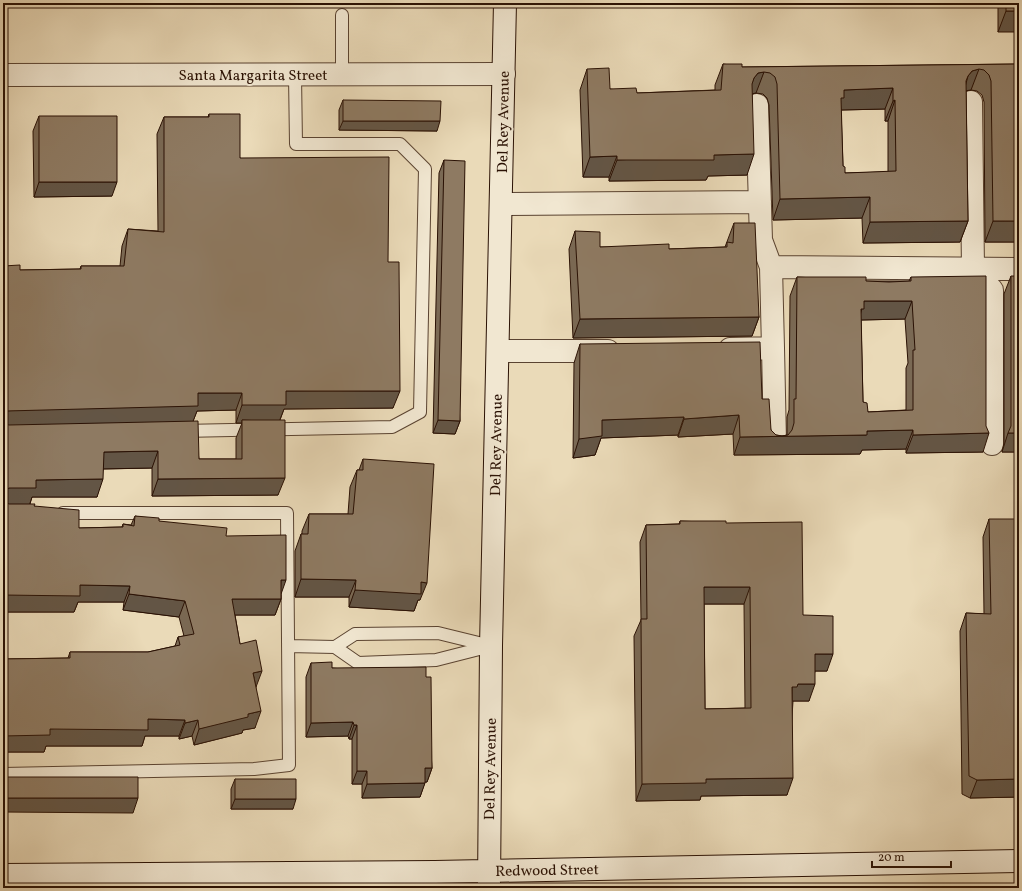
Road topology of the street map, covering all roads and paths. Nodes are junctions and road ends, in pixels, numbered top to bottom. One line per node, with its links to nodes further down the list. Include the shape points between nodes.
1 (505, 3): 5 (street, Del Rey Avenue)
2 (342, 15): 4 (lane)
3 (295, 74): 4 (street, Santa Margarita Street); 6 (street, Santa Margarita Street); 18 (lane, via 296,144 400,144 425,169 420,412 392,427)
4 (342, 74): 5 (street, Santa Margarita Street)
5 (504, 74): 10 (street, Del Rey Avenue)
6 (3, 75)
7 (971, 102): 12 (street)
8 (757, 105): 9 (street)
9 (760, 202): 10 (street); 11 (street, via 761,240)
10 (501, 204): 17 (street, Del Rey Avenue)
11 (771, 268): 12 (street); 14 (street)
12 (974, 269): 13 (street); 20 (street, via 992,290)
13 (1019, 270)
14 (772, 348): 15 (street); 19 (street)
15 (710, 349)
16 (625, 350): 17 (street)
17 (499, 352): 23 (street, Del Rey Avenue)
18 (170, 431)
19 (774, 442)
20 (992, 444)
21 (50, 513): 22 (lane, via 287,513)
22 (288, 646): 24 (lane); 25 (lane, via 289,765 254,769)
23 (491, 646): 24 (lane, via 438,633 355,634); 24 (lane, via 436,660 358,663); 28 (street, Del Rey Avenue)
24 (335, 647)
25 (3, 774)
26 (1019, 861): 28 (street, Redwood Street)
27 (3, 875): 29 (street, Redwood Street)
28 (489, 879): 29 (street, Redwood Street)
29 (334, 880)

